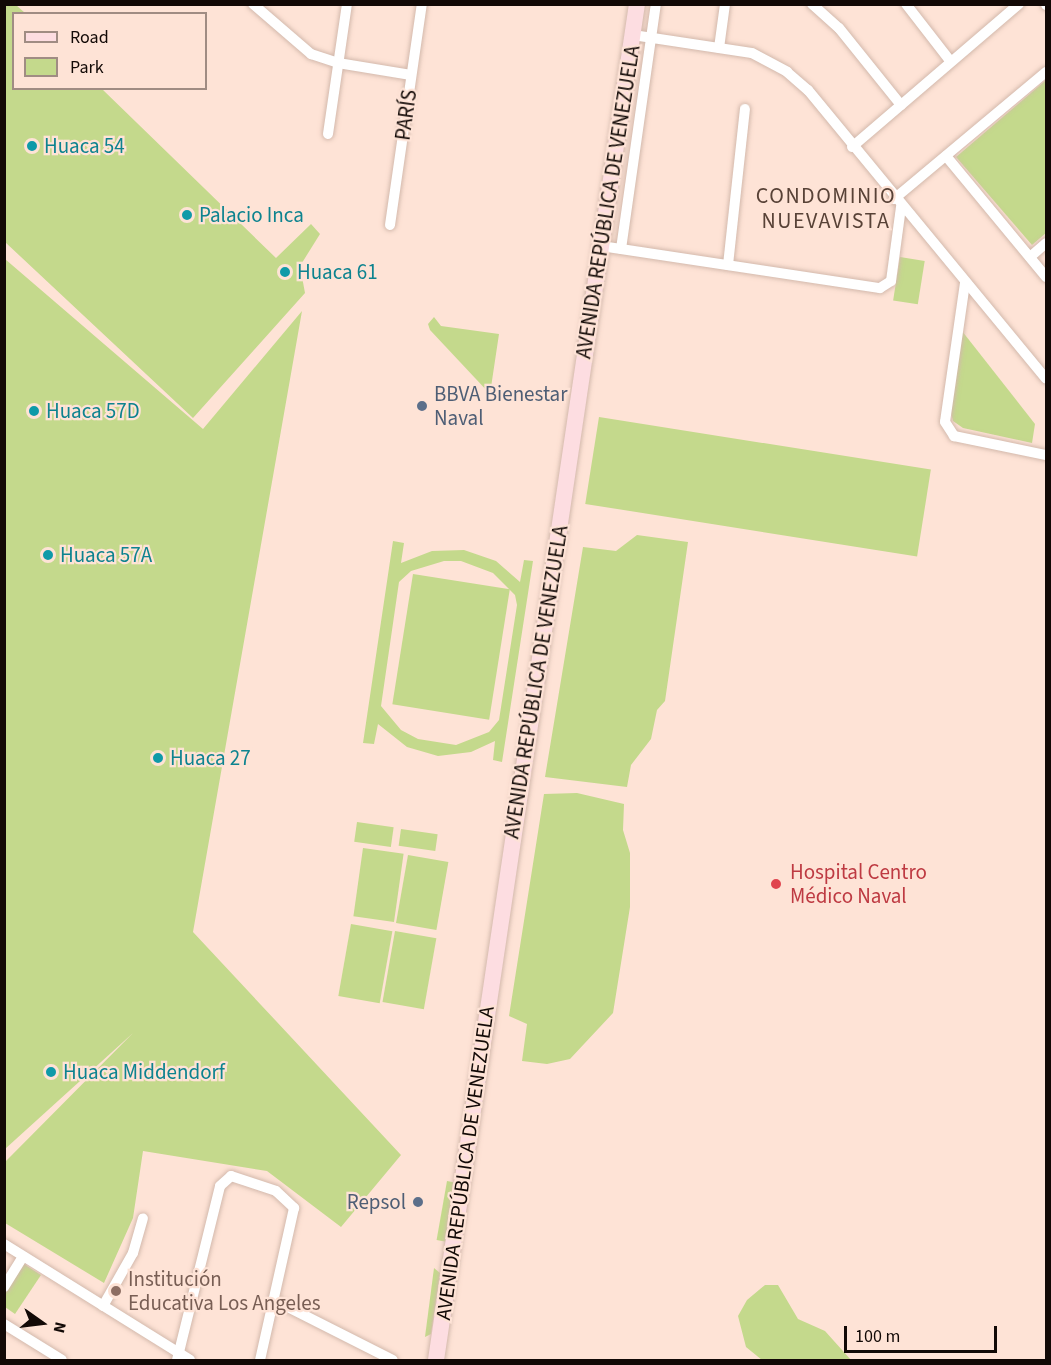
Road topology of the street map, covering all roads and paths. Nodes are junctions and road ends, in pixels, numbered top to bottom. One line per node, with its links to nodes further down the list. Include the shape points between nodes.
1 (253, 4): 15 (street, via 291,41 311,54)
2 (347, 4): 15 (street)
3 (422, 4): 17 (street, PARÍS)
4 (637, 4): 11 (main road, AVENIDA REPÚBLICA DE VENEZUELA)
5 (656, 4): 12 (street)
6 (725, 4): 13 (street)
7 (812, 4): 18 (street, via 839,28)
8 (922, 4): 10 (street)
9 (1019, 4): 14 (street)
10 (910, 9): 14 (street)
11 (633, 35): 12 (street); 26 (main road, AVENIDA REPÚBLICA DE VENEZUELA)
12 (651, 38): 13 (street); 27 (street)
13 (719, 48): 21 (street, via 762,57 787,72 808,90)
14 (951, 62): 18 (street)
15 (338, 63): 17 (street); 20 (street)
16 (1047, 72): 22 (street)
17 (411, 75): 24 (street, PARÍS)
18 (901, 105): 21 (street)
19 (745, 109): 29 (street)
20 (328, 134)
21 (852, 147): 23 (street)
22 (946, 156): 23 (street); 28 (street)
23 (898, 203): 29 (street, via 891,281 886,286); 31 (street)
24 (390, 225)
25 (1047, 243): 28 (street)
26 (601, 246): 27 (street); 46 (main road, AVENIDA REPÚBLICA DE VENEZUELA)
27 (621, 249): 29 (street)
28 (1030, 257): 30 (street)
29 (728, 265)
30 (1047, 277)
31 (965, 283): 32 (street); 33 (street, via 945,422 954,436)
32 (1047, 379)
33 (1047, 454)
34 (143, 1218): 39 (street, via 133,1253)
35 (4, 1244): 36 (street)
36 (23, 1256): 37 (street); 39 (street)
37 (4, 1287)
38 (274, 1300): 41 (street, via 294,1208 287,1197 231,1176 220,1186); 44 (street); 45 (street)
39 (103, 1306): 41 (street)
40 (4, 1324): 42 (street)
41 (178, 1357): 43 (street)
42 (62, 1360)
43 (189, 1360)
44 (260, 1360)
45 (393, 1360)
46 (436, 1360)

